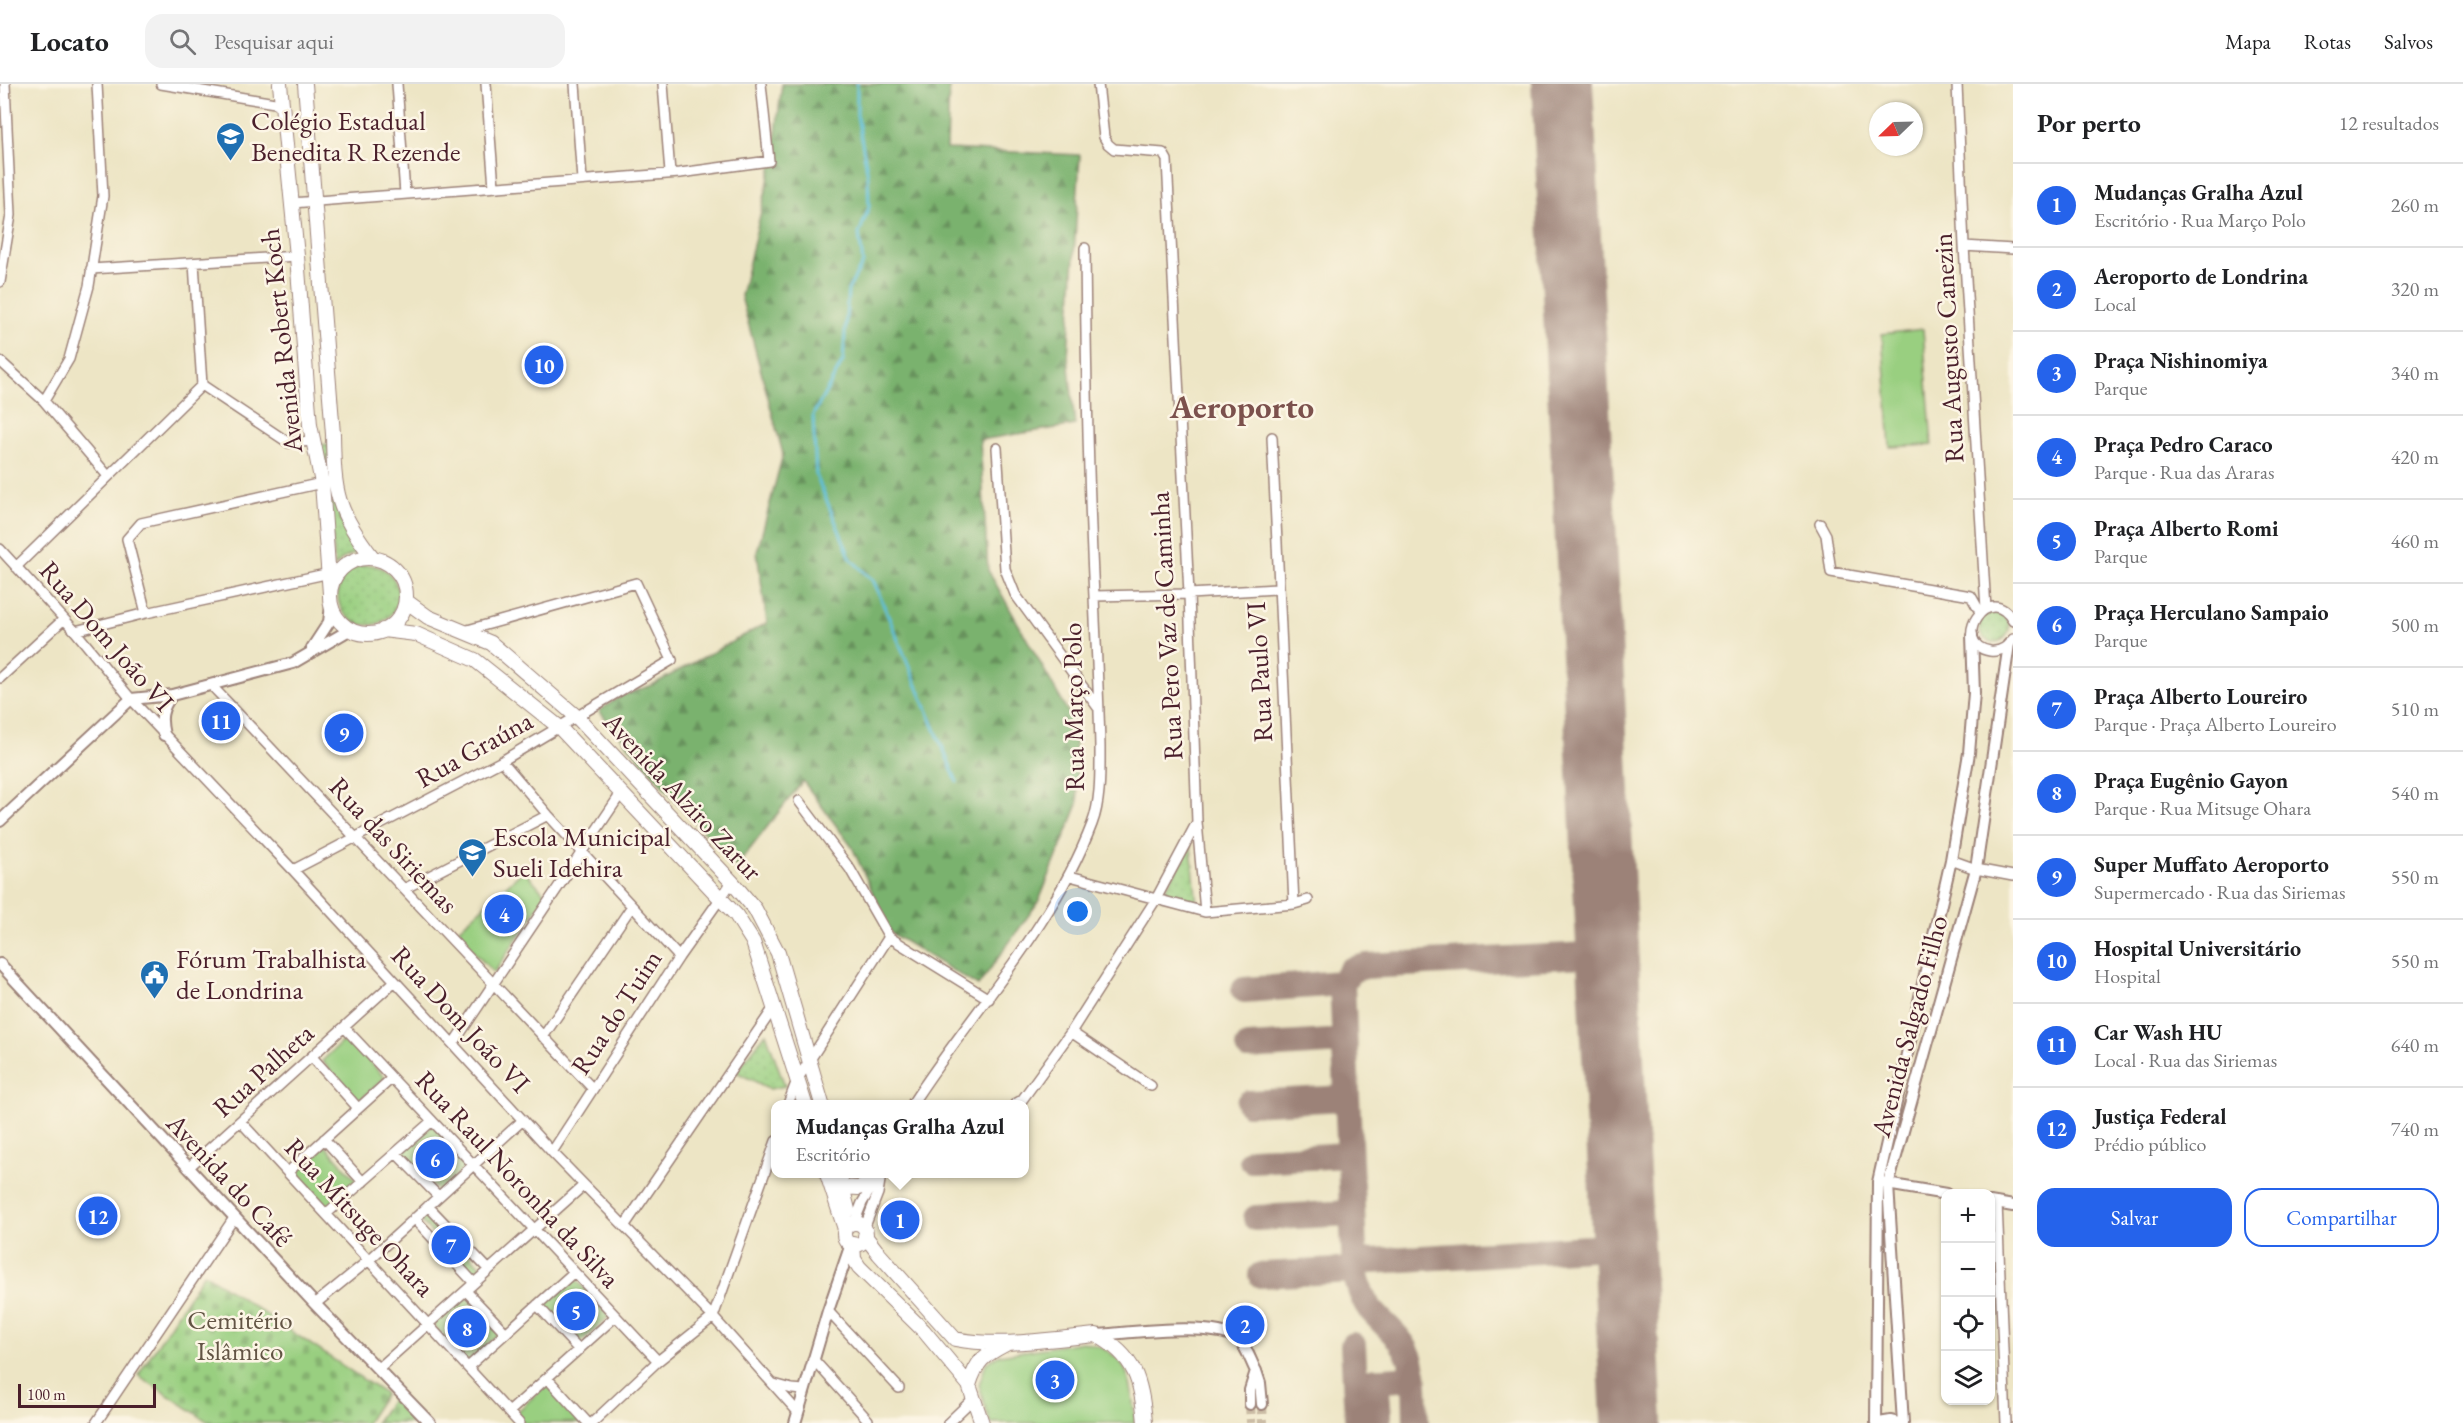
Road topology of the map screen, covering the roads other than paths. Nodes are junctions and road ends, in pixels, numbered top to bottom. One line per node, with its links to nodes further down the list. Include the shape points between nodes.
1 (5, 84): 27 (street, via 11,215)
2 (97, 84): 26 (street, via 103,196)
3 (161, 84): 13 (street)
4 (280, 84): 14 (main road, Avenida Robert Koch)
5 (305, 84): 19 (main road, Avenida Robert Koch)
6 (397, 84): 18 (street)
7 (486, 84): 17 (street)
8 (575, 84): 16 (street)
9 (663, 84): 15 (street)
10 (761, 84): 15 (street, via 769,161)
11 (1098, 84): 44 (street, Rua Pero Vaz de Caminha, via 1108,144 1114,149 1163,153 1167,160)
12 (1957, 84): 21 (street, Rua Augusto Canezin)
13 (190, 87): 14 (street)
14 (281, 104): 20 (main road, Avenida Robert Koch)
15 (670, 173): 16 (street)
16 (582, 180): 17 (street)
17 (494, 187): 18 (street)
18 (405, 194): 19 (street)
19 (314, 202): 20 (street); 32 (main road, Avenida Robert Koch)
20 (292, 203): 24 (main road, Avenida Robert Koch)
21 (1964, 246): 23 (street); 50 (street, Rua Augusto Canezin)
22 (1085, 248): 45 (street, Rua Março Polo)
23 (2013, 249)
24 (297, 256): 25 (street); 31 (main road, Avenida Robert Koch)
25 (194, 263): 26 (street); 29 (street)
26 (92, 269): 30 (street, via 69,359)
27 (0, 282)
28 (0, 361): 30 (street)
29 (202, 385): 34 (street, via 291,444); 36 (street)
30 (44, 401): 36 (street)
31 (310, 425): 32 (main road); 34 (main road, Avenida Robert Koch)
32 (332, 429): 34 (main road); 40 (main road, Avenida Robert Koch, via 333,475 339,503 352,531)
33 (1272, 437): 43 (street, Rua Paulo VI)
34 (312, 441): 37 (main road, Avenida Robert Koch)
35 (998, 447): 65 (street, via 1005,569 1015,594)
36 (108, 476): 41 (street)
37 (322, 483): 42 (main road, Avenida Robert Koch); 51 (street, via 141,523 127,539)
38 (1820, 524): 50 (street, via 1826,536 1831,572 1971,596)
39 (1, 554): 41 (street, Rua Dom João VI)
40 (373, 558): 46 (main road, via 361,558 339,571); 47 (main road, via 385,561 402,578)
41 (16, 567): 52 (street, Rua Dom João VI)
42 (330, 573): 46 (main road, Avenida Robert Koch); 51 (street)
43 (1277, 589): 44 (street); 87 (street, Rua Paulo VI)
44 (1189, 594): 45 (street); 74 (street, Rua Pero Vaz de Caminha)
45 (1094, 596): 65 (street, Rua Março Polo)
46 (331, 599): 54 (main road, via 342,623); 60 (street, Avenida Robert Koch, via 329,622)
47 (406, 601): 55 (main road, via 402,614); 56 (main road, Avenida Alziro Zarur, via 428,617)
48 (2001, 609): 49 (street); 50 (street); 53 (street)
49 (2013, 609)
50 (1983, 611): 58 (street, via 1973,622)
51 (146, 613): 57 (street)
52 (64, 619): 57 (street, Rua Dom João VI); 61 (street)
53 (2013, 621)
54 (351, 629): 55 (main road, via 361,633); 60 (street)
55 (383, 630): 67 (main road, Avenida Alziro Zarur, via 416,634 475,660)
56 (464, 631): 66 (main road, Avenida Alziro Zarur, via 491,643); 66 (street, Rua Graúna, via 636,583 672,660)
57 (75, 632): 64 (street, Rua Dom João VI)
58 (1972, 635): 59 (street, via 1979,646 1991,651 2004,648); 77 (street, via 1974,693 1969,753)
59 (2011, 641): 78 (street, Avenida Salgado Filho)
60 (306, 656): 62 (street)
61 (0, 678)
62 (211, 685): 63 (street); 75 (street, Rua das Siriemas)
63 (172, 695): 64 (street); 68 (street, via 162,711)
64 (131, 699): 68 (street, Rua Dom João VI); 73 (street)
65 (1100, 710): 80 (street, Rua Março Polo, via 1100,780 1094,821)
66 (577, 717): 67 (street, Rua Graúna); 82 (main road, Avenida Alziro Zarur)
67 (559, 727): 69 (street, Rua Graúna); 70 (main road, Avenida Alziro Zarur)
68 (164, 735): 79 (street, Rua Dom João VI)
69 (502, 761): 72 (street); 75 (street, Rua Graúna)
70 (622, 792): 76 (street); 84 (main road, Avenida Alziro Zarur)
71 (799, 801): 90 (street, via 850,869)
72 (548, 815): 76 (street); 83 (street)
73 (0, 821)
74 (1197, 822): 85 (street); 89 (street, Rua Pero Vaz de Caminha)
75 (356, 837): 79 (street, Rua Graúna); 83 (street, Rua das Siriemas)
76 (583, 851): 88 (street); 94 (street)
77 (1951, 860): 78 (street); 127 (street)
78 (1976, 869): 81 (street); 127 (street, Avenida Salgado Filho)
79 (293, 870): 93 (street, Rua Dom João VI)
80 (1070, 876): 85 (street); 95 (street, Rua Março Polo)
81 (2013, 876)
82 (732, 882): 84 (street, Rua do Tuim); 102 (main road, Avenida Alziro Zarur, via 755,909 778,953)
83 (404, 889): 94 (street, Rua das Siriemas)
84 (722, 899): 91 (street, Rua do Tuim); 96 (main road, Avenida Alziro Zarur, via 753,942)
85 (1156, 899): 89 (street); 98 (street)
86 (1308, 900): 87 (street)
87 (1294, 904): 89 (street)
88 (632, 906): 91 (street); 99 (street)
89 (1205, 912)
90 (889, 937): 95 (street); 102 (street)
91 (679, 957): 106 (street, Rua do Tuim)
92 (0, 964): 121 (street, Avenida do Café)
93 (395, 981): 97 (street, Rua Palheta); 100 (street, Rua Dom João VI)
94 (494, 984): 99 (street, Rua das Siriemas); 100 (street)
95 (989, 999): 110 (street, Rua Março Polo)
96 (775, 1006): 104 (main road, Avenida Alziro Zarur); 138 (street)
97 (344, 1028): 101 (street, Rua Palheta); 103 (street, Rua Raul Noronha da Silva)
98 (1071, 1032): 105 (street); 111 (street)
99 (543, 1037): 106 (street, Rua das Siriemas)
100 (453, 1044): 113 (street, Rua Dom João VI)
101 (312, 1056): 112 (street); 114 (street, Rua Palheta)
102 (809, 1063): 104 (street); 109 (main road, Avenida Alziro Zarur)
103 (392, 1078): 112 (street); 115 (street, Rua Raul Noronha da Silva)
104 (797, 1080): 107 (street); 108 (main road, Avenida Alziro Zarur)
105 (1152, 1086)
106 (593, 1089): 117 (street, Rua do Tuim)
107 (790, 1100)
108 (804, 1100)
109 (821, 1100)
110 (915, 1100)
111 (1022, 1100)
112 (358, 1108): 116 (street)
113 (523, 1120): 117 (street, Rua Dom João VI); 120 (street)
114 (240, 1121): 121 (street, Rua Palheta); 122 (street, Rua Mitsuge Ohara)
115 (432, 1121): 118 (street); 120 (street, Rua Raul Noronha da Silva)
116 (324, 1139): 122 (street); 126 (street)
117 (552, 1152): 128 (street, Rua Dom João VI)
118 (396, 1153): 126 (street); 130 (street)
119 (771, 1155): 151 (street)
120 (473, 1165): 130 (street); 140 (street, Rua Raul Noronha da Silva)
121 (188, 1168): 135 (street, Avenida do Café)
122 (288, 1172): 134 (street, Rua Mitsuge Ohara)
123 (830, 1178): 139 (main road)
124 (877, 1179): 125 (main road, via 858,1188); 139 (street, via 878,1193)
125 (841, 1180): 139 (main road)
126 (363, 1182): 134 (street)
127 (1883, 1184): 129 (street); 182 (street, Avenida Salgado Filho); 184 (street, Avenida Salgado Filho)
128 (584, 1185): 138 (street, Rua Dom João VI); 140 (street)
129 (1941, 1193)
130 (438, 1196): 132 (street)
131 (1995, 1202): 133 (street)
132 (428, 1206): 136 (street); 143 (street)
133 (2013, 1206)
134 (326, 1214): 142 (street, Rua Mitsuge Ohara)
135 (234, 1218): 147 (street, Avenida do Café); 174 (street)
136 (414, 1218): 142 (street); 145 (street)
137 (1995, 1220): 185 (street)
138 (625, 1225): 151 (street, Rua Dom João VI)
139 (856, 1228): 141 (main road, via 862,1242); 152 (main road)
140 (535, 1230): 143 (street); 144 (street, Rua Raul Noronha da Silva)
141 (852, 1244): 149 (street); 154 (main road, via 859,1267)
142 (369, 1260): 147 (street); 153 (street, Rua Mitsuge Ohara)
143 (489, 1270): 145 (street)
144 (574, 1272): 148 (street); 150 (street, Rua Raul Noronha da Silva)
145 (474, 1283): 146 (street)
146 (466, 1291): 153 (street); 155 (street)
147 (315, 1304): 162 (street, Avenida do Café)
148 (537, 1305): 155 (street); 158 (street)
149 (828, 1311): 159 (street); 166 (street)
150 (616, 1316): 158 (street); 160 (street, Rua Raul Noronha da Silva)
151 (713, 1317): 160 (street); 165 (street, Rua Dom João VI)
152 (937, 1319): 154 (main road); 157 (main road, via 955,1340)
153 (428, 1324): 161 (street, Rua Mitsuge Ohara); 162 (street)
154 (924, 1331): 168 (main road)
155 (506, 1333): 161 (street)
156 (1096, 1335): 157 (main road); 163 (street, via 1220,1331 1240,1340); 181 (main road, via 1131,1364 1143,1395)
157 (1010, 1342): 168 (main road, via 983,1356 977,1365)
158 (579, 1350): 164 (street)
159 (813, 1359): 167 (street); 173 (street)
160 (658, 1361): 177 (street)
161 (468, 1367): 172 (street, Rua Mitsuge Ohara)
162 (379, 1368): 175 (street, Avenida do Café)
163 (1256, 1371): 169 (street); 170 (street)
164 (547, 1378): 172 (street); 177 (street)
165 (772, 1383): 167 (street); 171 (street, Rua Dom João VI)
166 (898, 1388)
167 (804, 1390): 171 (street)
168 (972, 1391): 179 (street); 180 (main road)
169 (1250, 1404)
170 (1262, 1404)
171 (797, 1411): 178 (street)
172 (509, 1412): 176 (street, Rua Mitsuge Ohara)
173 (868, 1420)
174 (96, 1423)
175 (430, 1423)
176 (519, 1423)
177 (590, 1423)
178 (795, 1423)
179 (948, 1423)
180 (982, 1423)
181 (1145, 1423)
182 (1878, 1423): 183 (street)
183 (1899, 1423)
184 (1903, 1423)
185 (2006, 1423)

